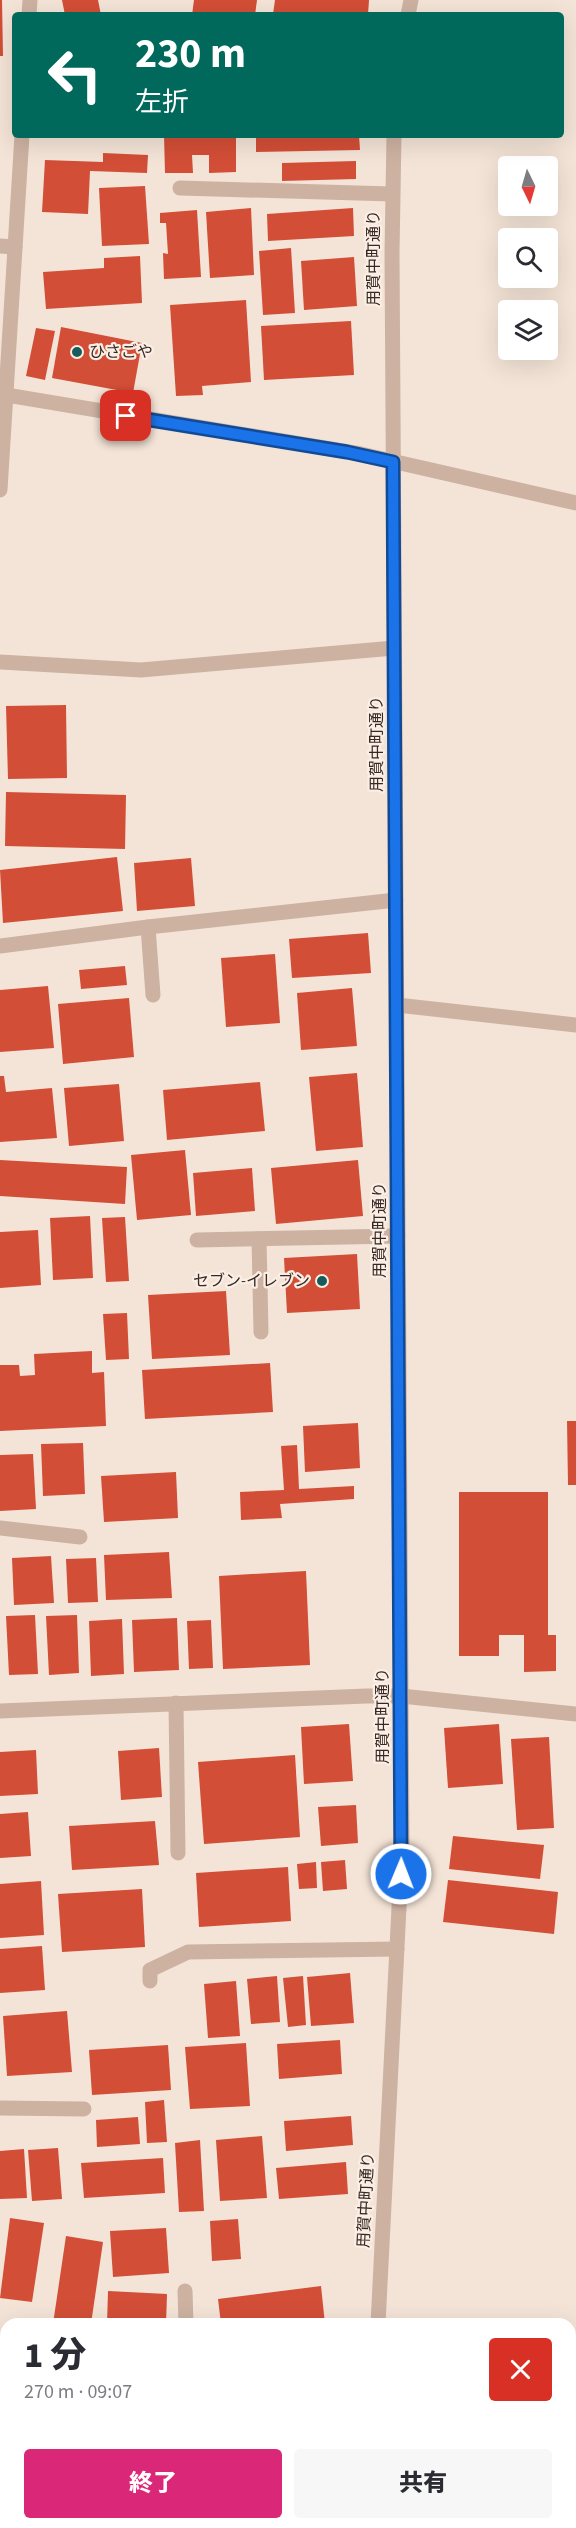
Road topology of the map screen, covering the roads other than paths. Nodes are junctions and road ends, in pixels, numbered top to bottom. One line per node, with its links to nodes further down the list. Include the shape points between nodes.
1 (22, 138): 5 (street)
2 (394, 138): 4 (street, 用賀中町通り)
3 (180, 188): 4 (street)
4 (392, 194): 7 (street, 用賀中町通り)
5 (8, 246): 6 (street)
6 (3, 395): 7 (street); 8 (street)
7 (393, 462): 9 (street); 10 (street, 用賀中町通り)
8 (0, 490)
9 (576, 503)
10 (394, 648): 11 (street, via 141,670); 12 (street, 用賀中町通り)
11 (0, 662)
12 (396, 900): 13 (street); 16 (street, 用賀中町通り)
13 (148, 927): 14 (street); 15 (street)
14 (0, 946)
15 (153, 995)
16 (397, 1005): 17 (street); 18 (street, 用賀中町通り)
17 (576, 1024)
18 (398, 1236): 19 (street); 24 (street, 用賀中町通り)
19 (259, 1239): 20 (street); 21 (street)
20 (197, 1240)
21 (261, 1332)
22 (0, 1528): 23 (street)
23 (80, 1536)
24 (401, 1696): 25 (street); 27 (street); 29 (street, 用賀中町通り, via 402,1848)
25 (176, 1703): 26 (street); 28 (street)
26 (0, 1711)
27 (576, 1714)
28 (178, 1853)
29 (397, 1949): 30 (street, via 188,1952 150,1970); 35 (street, 用賀中町通り)
30 (150, 1981)
31 (0, 2109): 32 (street)
32 (84, 2109)
33 (185, 2291): 34 (street)
34 (186, 2318)
35 (378, 2318)

